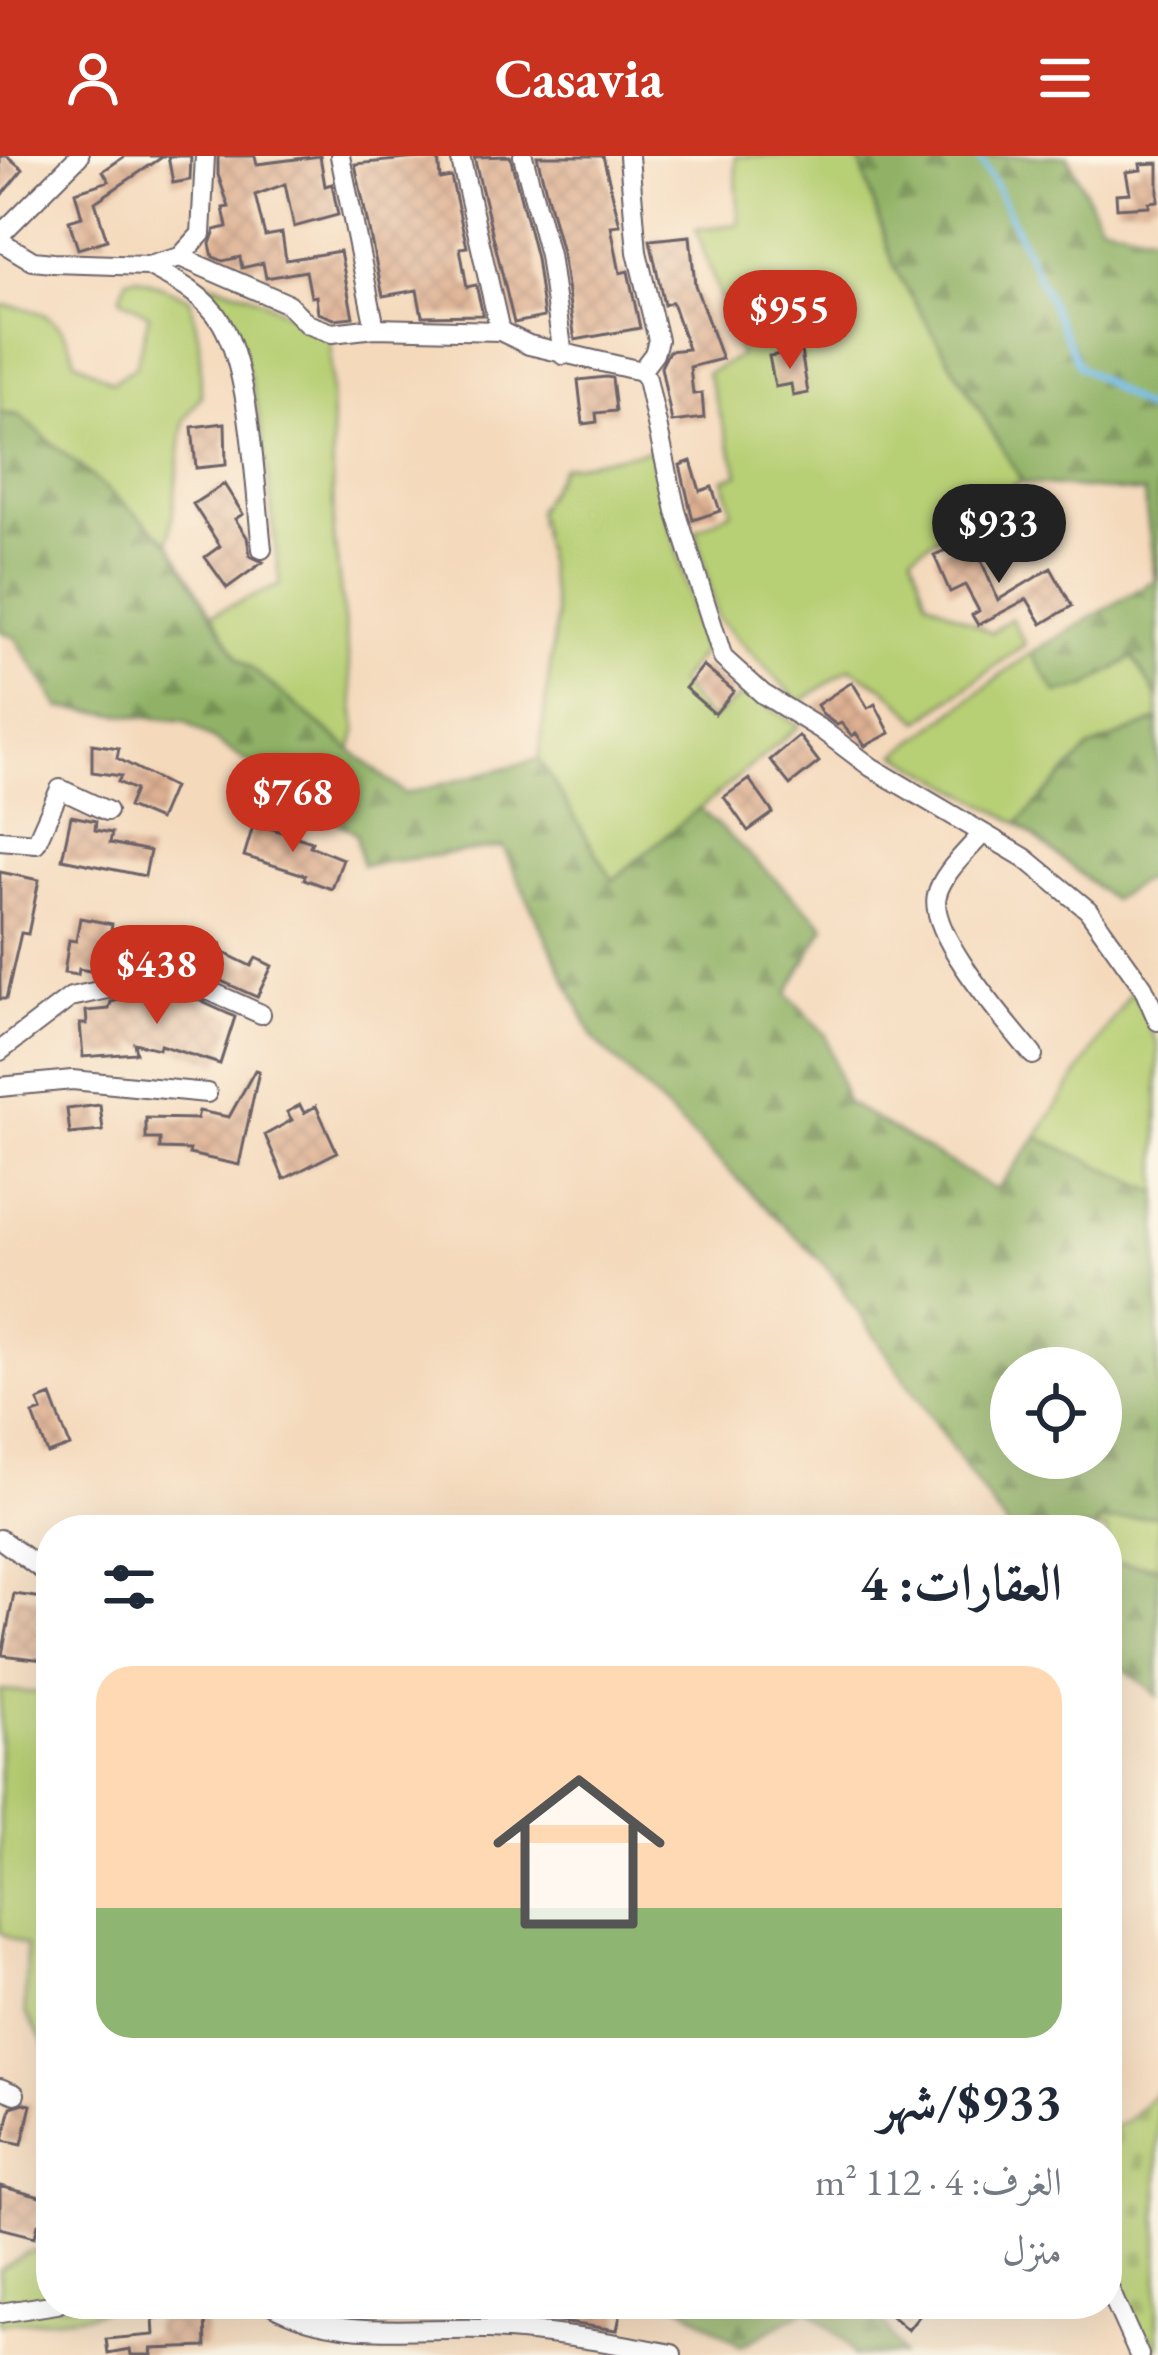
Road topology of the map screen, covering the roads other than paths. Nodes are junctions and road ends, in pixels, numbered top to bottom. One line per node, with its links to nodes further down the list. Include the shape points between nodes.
1 (80, 156): 7 (street)
2 (205, 156): 8 (street, via 201,234)
3 (340, 156): 10 (street)
4 (460, 156): 11 (street)
5 (523, 156): 12 (street)
6 (629, 156): 13 (street, via 638,252 658,340)
7 (0, 238): 9 (street, via 33,261)
8 (180, 257): 9 (street); 10 (street, via 288,304 307,324 332,333)
9 (148, 266): 14 (street, via 192,290 221,321 238,371)
10 (375, 328): 11 (street)
11 (500, 331): 12 (street)
12 (563, 355): 13 (street)
13 (641, 371): 16 (street, via 723,658 763,694)
14 (262, 549)
15 (107, 812): 17 (street, via 60,789 36,842)
16 (982, 834): 19 (street, via 1088,910); 21 (street, via 942,883 936,913)
17 (0, 840)
18 (261, 1014): 20 (street, via 194,984 106,986 70,997)
19 (1158, 1022)
20 (0, 1051)
21 (1033, 1055)
22 (0, 1087): 23 (street, via 72,1080)
23 (207, 1093)
24 (0, 1539): 25 (street)
25 (36, 1565)
26 (36, 2307): 27 (street)
27 (0, 2312)
28 (1122, 2317): 31 (street)
29 (302, 2319): 30 (street, via 405,2332 528,2332)
30 (672, 2354)
31 (1139, 2355)

